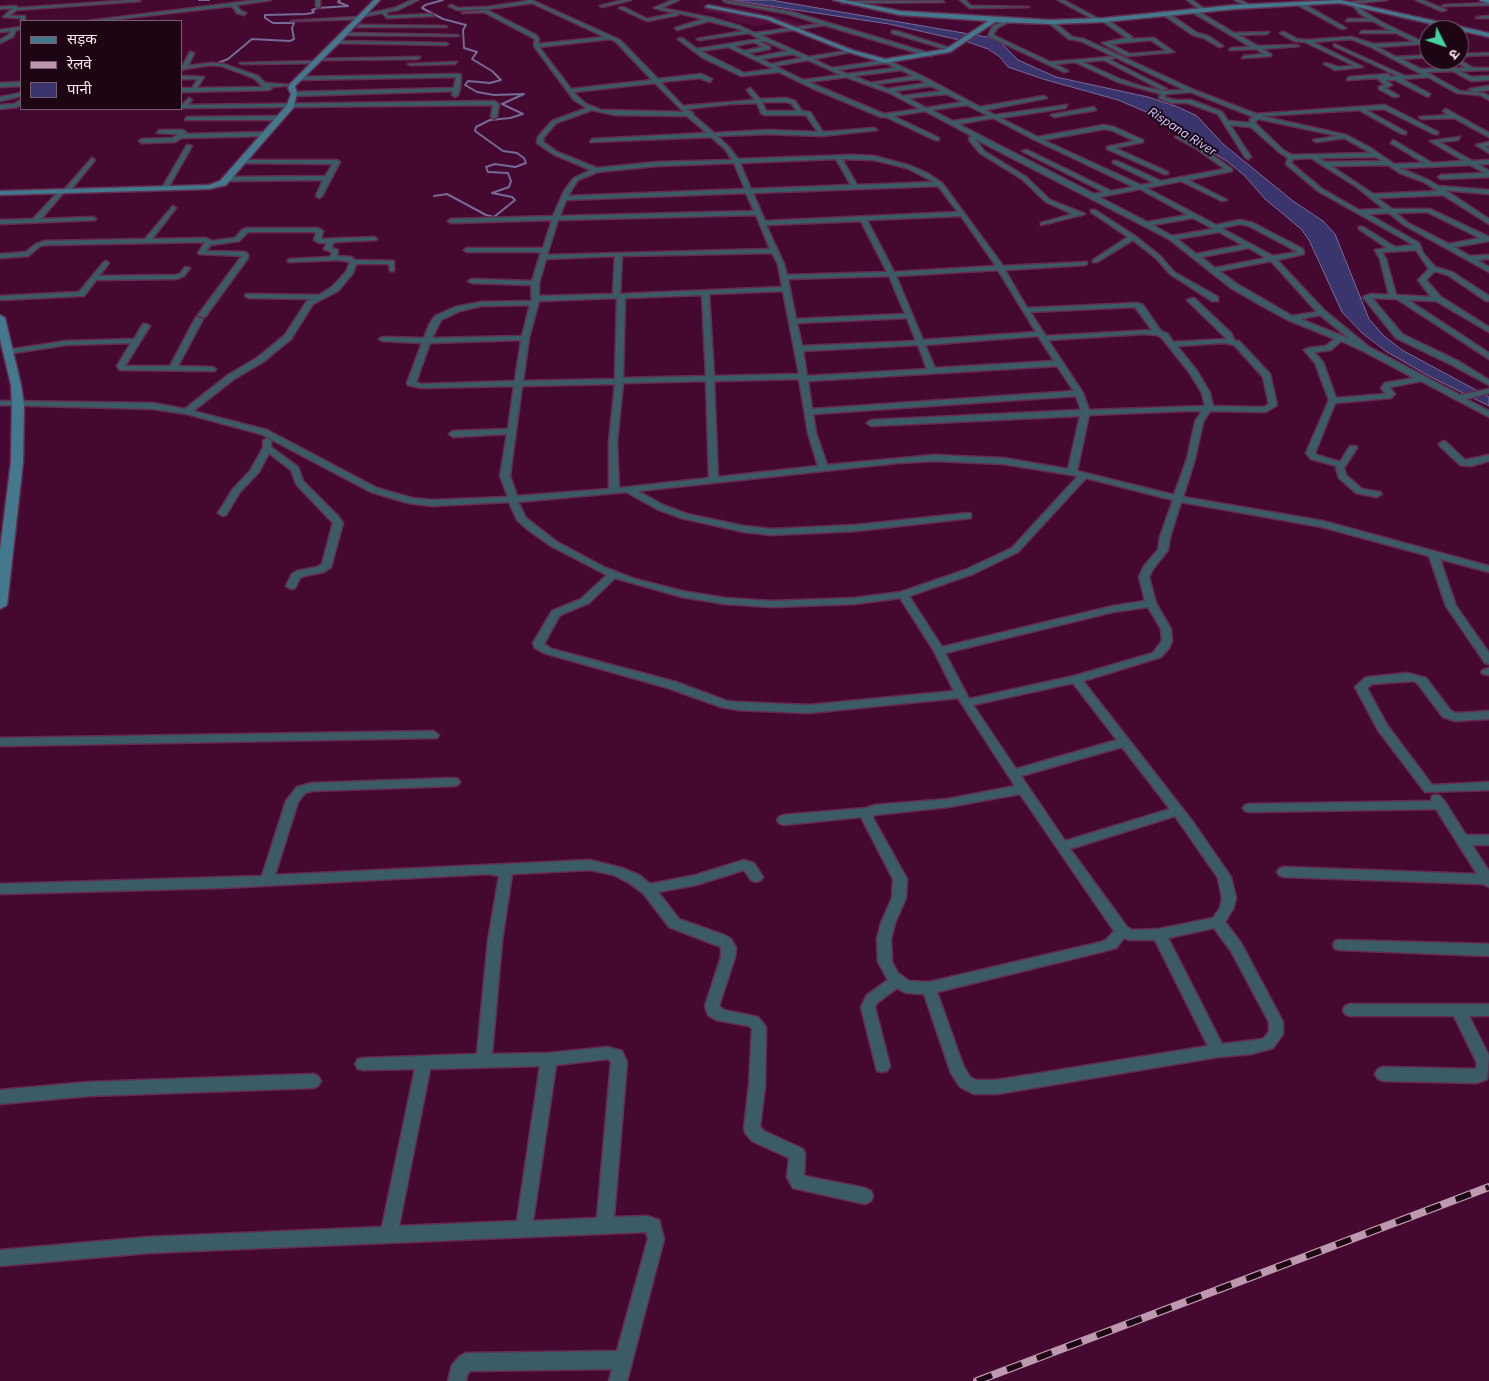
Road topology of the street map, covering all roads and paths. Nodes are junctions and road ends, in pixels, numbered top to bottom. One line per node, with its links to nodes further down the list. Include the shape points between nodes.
1 (78, 0): 18 (street)
2 (269, 0): 20 (street)
3 (318, 0): 42 (street)
4 (377, 0): 63 (main road)
5 (416, 0): 53 (street)
6 (629, 0): 38 (street)
7 (677, 0): 59 (street, via 653,8)
8 (718, 0): 22 (main road)
9 (836, 0): 28 (main road)
10 (962, 0): 44 (street)
11 (1060, 0): 71 (street)
12 (1189, 0): 52 (street)
13 (1238, 0): 39 (street)
14 (1332, 0): 30 (main road)
15 (1385, 0): 30 (street)
16 (1418, 0): 34 (street, via 1444,8)
17 (1483, 0): 34 (main road)
18 (65, 1): 31 (street)
19 (138, 1): 40 (street, via 100,4 98,8 77,10 56,11 56,7); 55 (street)
20 (250, 1): 35 (street)
21 (530, 1): 37 (street, via 488,8); 98 (street)
22 (725, 1): 43 (main road); 76 (street, via 787,12)
23 (923, 1): 28 (street); 29 (street)
24 (987, 1): 25 (street)
25 (995, 1)
26 (21, 2): 48 (street)
27 (30, 2): 31 (street)
28 (843, 2): 70 (main road, via 900,13)
29 (942, 2)
30 (1341, 2): 33 (main road); 36 (main road)
31 (49, 3): 40 (street)
32 (187, 3): 41 (street)
33 (1298, 3): 39 (main road); 80 (street)
34 (1489, 3)
35 (233, 4): 41 (street); 58 (street)
36 (1354, 5): 73 (street); 96 (main road)
37 (452, 6)
38 (602, 6)
39 (1250, 6): 52 (main road)
40 (45, 7): 48 (street)
41 (198, 7): 55 (street, via 169,14)
42 (318, 7)
43 (708, 7): 59 (street); 83 (main road, via 761,17)
44 (968, 7): 45 (street); 60 (street)
45 (994, 7): 46 (street); 70 (street, via 1000,14)
46 (1027, 7)
47 (0, 8): 48 (street)
48 (15, 8): 62 (street)
49 (621, 8): 54 (street)
50 (638, 10): 54 (street)
51 (1192, 10): 52 (main road); 57 (main road); 95 (street)
52 (1204, 10)
53 (384, 12): 61 (street, via 386,17); 63 (street)
54 (629, 12): 59 (street, via 647,20)
55 (152, 13): 68 (street)
56 (464, 13): 114 (street, via 485,11 534,36)
57 (1164, 13): 71 (main road); 118 (street, via 1195,34)
58 (244, 14)
59 (686, 14): 66 (street)
60 (971, 14)
61 (432, 16)
62 (3, 17): 67 (street, via 22,17)
63 (360, 17): 69 (street); 77 (main road)
64 (1489, 17): 65 (street)
65 (1478, 18)
66 (710, 19): 82 (street); 91 (street)
67 (23, 20)
68 (102, 20)
69 (293, 20)
70 (994, 20): 74 (main road); 122 (main road)
71 (1102, 20): 75 (main road); 104 (street, via 1130,38)
72 (1348, 20): 73 (street)
73 (1375, 20): 90 (street)
74 (1009, 21): 75 (main road); 152 (street, via 995,27 990,35)
75 (1051, 22): 144 (street, via 1071,38)
76 (826, 24): 83 (street); 134 (street)
77 (352, 26): 78 (street); 94 (main road)
78 (444, 27)
79 (20, 28): 81 (street)
80 (1344, 28)
81 (14, 29): 85 (street); 109 (street, via 11,36)
82 (677, 29)
83 (796, 29): 91 (street); 126 (main road)
84 (1336, 30): 100 (street)
85 (0, 31)
86 (873, 32): 131 (street)
87 (894, 32): 122 (street)
88 (1282, 32): 108 (street, via 1296,40)
89 (1362, 32): 90 (street)
90 (1397, 32): 111 (street)
91 (754, 33): 101 (street); 102 (street)
92 (1267, 33): 95 (street)
93 (1312, 33): 103 (street)
94 (345, 34): 97 (street); 110 (main road)
95 (1232, 34): 106 (street)
96 (1489, 35)
97 (457, 36)
98 (611, 38): 114 (street); 178 (street)
99 (680, 38): 125 (street)
100 (1351, 38): 103 (street); 117 (street)
101 (699, 39)
102 (767, 39): 105 (street); 128 (street)
103 (1325, 39): 108 (street)
104 (1128, 40): 104 (street, via 1104,43 1130,55 1172,52 1153,40); 116 (street)
105 (754, 41): 115 (street); 127 (street, via 768,48)
106 (1244, 41): 107 (street); 121 (street)
107 (1253, 41)
108 (1306, 41): 153 (street, via 1361,67 1338,69)
109 (0, 42)
110 (337, 42): 113 (street); 140 (main road)
111 (1419, 43)
112 (1419, 43): 117 (street)
113 (446, 44)
114 (536, 45): 188 (street)
115 (729, 45): 125 (street); 127 (street)
116 (1134, 45)
117 (1372, 45): 145 (street)
118 (1221, 46)
119 (1297, 46): 121 (street)
120 (1336, 46): 171 (street)
121 (1255, 48): 124 (street); 135 (street)
122 (951, 49): 131 (main road)
123 (1141, 49): 132 (street)
124 (1231, 49)
125 (695, 51): 167 (street, via 740,74)
126 (851, 51): 146 (street); 149 (main road)
127 (744, 52): 143 (street)
128 (794, 52): 143 (street); 146 (street)
129 (192, 53): 157 (street)
130 (390, 53): 140 (street)
131 (940, 53): 134 (main road)
132 (1147, 53)
133 (1489, 54): 137 (street)
134 (930, 55): 149 (main road)
135 (1269, 55): 136 (street); 138 (street)
136 (1277, 55)
137 (1469, 55)
138 (1244, 57)
139 (1419, 57): 145 (street)
140 (321, 58): 141 (street); 150 (street); 184 (main road)
141 (372, 58): 142 (street); 151 (street, via 370,64)
142 (418, 58)
143 (757, 58): 154 (street)
144 (1119, 58): 147 (street); 191 (street)
145 (1394, 58): 166 (street)
146 (809, 59): 154 (street); 158 (street)
147 (1105, 59): 148 (street); 193 (street)
148 (1076, 61): 152 (street); 193 (street, via 1124,83)
149 (885, 62): 158 (street); 159 (street)
150 (242, 63)
151 (455, 63)
152 (1049, 64): 165 (street)
153 (1326, 64)
154 (771, 65): 163 (street)
155 (1469, 66): 161 (street)
156 (742, 67): 167 (street)
157 (183, 68): 184 (street, via 233,67 256,77 265,85)
158 (832, 69): 168 (street)
159 (903, 69): 168 (street); 172 (street)
160 (1469, 69): 161 (street)
161 (1474, 69): 162 (street)
162 (1489, 69)
163 (781, 70): 167 (street); 179 (street)
164 (1453, 70): 166 (street); 175 (street)
165 (1066, 71)
166 (1420, 71): 169 (street)
167 (757, 74)
168 (847, 76): 179 (street); 182 (street)
169 (1428, 76): 171 (street); 177 (street)
170 (182, 77): 187 (street, via 202,78)
171 (1400, 77): 174 (street); 196 (street); 197 (street, via 1379,79 1388,85 1381,88)
172 (920, 78): 182 (street); 183 (street)
173 (1489, 78): 175 (street)
174 (1349, 79)
175 (1471, 79): 177 (street)
176 (710, 80): 178 (street, via 703,76)
177 (1436, 80): 194 (street, via 1461,92)
178 (659, 81): 188 (street); 211 (street)
179 (804, 82): 220 (street)
180 (0, 84): 181 (street)
181 (20, 84)
182 (868, 84): 190 (street)
183 (933, 84): 190 (street); 192 (street)
184 (294, 87): 184 (street, via 456,92 460,76 456,75); 187 (street); 207 (main road)
185 (1489, 88): 194 (street, via 1472,89)
186 (182, 90): 187 (street)
187 (193, 90)
188 (570, 90): 210 (street, via 576,99)
189 (750, 90): 203 (street)
190 (888, 90): 198 (street)
191 (1192, 91): 193 (street); 221 (street)
192 (947, 92): 198 (street); 205 (street)
193 (1169, 93): 232 (street, via 1161,97 1174,103 1187,101 1207,107 1220,113)
194 (1479, 94): 200 (street)
195 (20, 95): 201 (street)
196 (1428, 95)
197 (1396, 96)
198 (903, 97): 213 (street)
199 (1044, 98): 206 (street)
200 (1489, 98)
201 (2, 99)
202 (189, 100): 207 (street, via 183,107)
203 (758, 101): 211 (street); 218 (street, via 792,101); 218 (street, via 766,114)
204 (20, 103): 209 (street)
205 (968, 103): 213 (street); 214 (street)
206 (1017, 103): 214 (street); 216 (street)
207 (290, 106): 223 (street, via 494,102); 227 (main road)
208 (1065, 106): 216 (street)
209 (0, 107)
210 (592, 108): 219 (street, via 629,114); 271 (street, via 554,122 541,137 540,144)
211 (682, 108): 219 (street)
212 (1359, 108): 221 (street); 236 (street); 237 (street, via 1389,108)
213 (926, 109): 220 (street); 230 (street)
214 (979, 109): 224 (street)
215 (1094, 109): 225 (street)
216 (1035, 110): 224 (street)
217 (1446, 111): 222 (street)
218 (800, 112): 239 (street, via 810,114)
219 (691, 114): 242 (street)
220 (888, 116): 247 (street)
221 (1257, 116): 233 (street, via 1252,120); 245 (street)
222 (1454, 116): 226 (street); 240 (street)
223 (494, 117)
224 (993, 117): 230 (street); 231 (street)
225 (1045, 117)
226 (1422, 117)
227 (279, 118): 228 (street); 238 (main road)
228 (187, 119)
229 (1016, 121): 231 (street)
230 (953, 122): 243 (street)
231 (1005, 123): 248 (street)
232 (1227, 123): 233 (street); 259 (street)
233 (1253, 124): 260 (street)
234 (874, 130): 239 (street)
235 (159, 132): 241 (street, via 183,132)
236 (1404, 133)
237 (1436, 133)
238 (267, 134): 241 (street); 264 (main road)
239 (822, 134): 242 (street, via 768,132)
240 (1489, 135)
241 (180, 136): 249 (street, via 174,140)
242 (715, 136): 251 (street); 263 (street)
243 (975, 136): 291 (street); 302 (street, via 973,141 985,155 1024,178 1048,200)
244 (1178, 137): 277 (street, via 1200,148 1230,170)
245 (1347, 138): 250 (street); 257 (street)
246 (1458, 138): 267 (street, via 1433,141)
247 (937, 139)
248 (1037, 139): 272 (street, via 1109,127 1141,141 1109,148); 280 (street)
249 (142, 140)
250 (1316, 140)
251 (592, 141)
252 (1393, 142): 270 (street)
253 (1489, 144): 256 (street, via 1479,146)
254 (189, 146): 283 (street)
255 (1025, 151): 286 (street)
256 (1489, 151)
257 (1377, 155): 261 (street); 269 (street)
258 (838, 157): 263 (street); 279 (street, via 874,158 899,164); 281 (street)
259 (1248, 157)
260 (1290, 157): 261 (street); 298 (street, via 1288,163 1320,190)
261 (1313, 157): 268 (street)
262 (92, 160): 284 (street)
263 (736, 161): 271 (street); 285 (street)
264 (240, 162): 275 (street, via 337,162); 276 (main road)
265 (1115, 162): 278 (street)
266 (1489, 162): 267 (street)
267 (1472, 163): 270 (street); 273 (street)
268 (1325, 164): 269 (street); 292 (street)
269 (1391, 164): 270 (street); 282 (street)
270 (1432, 165)
271 (596, 170): 293 (street, via 576,179)
272 (1166, 173)
273 (1489, 174): 274 (street)
274 (1441, 177)
275 (327, 178): 276 (street); 290 (street)
276 (228, 179): 283 (main road, via 209,187)
277 (1183, 180): 278 (street); 294 (street)
278 (1160, 183): 280 (street)
279 (940, 184): 281 (street); 301 (street)
280 (1138, 186): 286 (street); 303 (street)
281 (855, 187): 285 (street)
282 (1436, 187): 288 (street); 289 (street)
283 (165, 188): 284 (main road)
284 (65, 191): 287 (main road); 306 (street)
285 (749, 192): 293 (street); 300 (street)
286 (1110, 192): 291 (street)
287 (0, 193)
288 (1443, 193): 292 (street); 310 (street)
289 (1489, 193)
290 (319, 196)
291 (1095, 196): 295 (street)
292 (1372, 196): 299 (street)
293 (564, 198): 307 (street)
294 (1224, 200)
295 (1112, 206): 297 (street); 313 (street)
296 (173, 208): 320 (street)
297 (1093, 211): 302 (street); 316 (street)
298 (1358, 212): 299 (street); 314 (street)
299 (1389, 212): 323 (street); 323 (street, via 1430,211 1487,239)
300 (758, 213): 307 (street); 311 (street)
301 (963, 214): 305 (street); 341 (street)
302 (1079, 215): 312 (street)
303 (1195, 216): 313 (street); 315 (street)
304 (93, 218): 306 (street)
305 (864, 219): 311 (street); 347 (street)
306 (36, 220): 309 (street)
307 (554, 220): 308 (street); 328 (street)
308 (451, 221)
309 (0, 222)
310 (1489, 222)
311 (763, 223): 327 (street)
312 (1043, 224)
313 (1146, 224): 317 (street)
314 (1386, 226): 324 (street, via 1358,228); 325 (street, via 1416,243)
315 (1218, 228): 317 (street); 322 (street); 335 (street, via 1240,222 1251,224 1302,252)
316 (1133, 238): 337 (street); 359 (street, via 1158,256 1172,273)
317 (1171, 238): 331 (street)
318 (374, 239): 319 (street)
319 (331, 241): 321 (street, via 317,240 318,230 247,230 236,241); 333 (street, via 327,248 336,251)
320 (146, 242): 321 (street, via 207,240); 330 (street, via 45,243 28,254)
321 (208, 243): 387 (street, via 201,252 246,254 200,317)
322 (1250, 246): 331 (street); 335 (street)
323 (1446, 247): 334 (street)
324 (1392, 248): 325 (street); 358 (street, via 1377,250)
325 (1418, 248): 343 (street)
326 (467, 250): 328 (street)
327 (774, 252): 329 (street); 348 (street)
328 (545, 254): 329 (street); 351 (street)
329 (619, 254): 355 (street)
330 (0, 256)
331 (1197, 256): 345 (street)
332 (1489, 257): 334 (street)
333 (333, 258): 336 (street); 338 (street)
334 (1469, 258): 346 (street)
335 (1272, 259): 345 (street); 365 (street)
336 (290, 261)
337 (1095, 261)
338 (353, 262): 344 (street, via 392,262); 356 (street, via 338,286)
339 (106, 263): 349 (street)
340 (1085, 263): 341 (street)
341 (1000, 267): 347 (street); 364 (street)
342 (186, 268): 349 (street, via 182,275 176,277)
343 (1433, 269): 360 (street, via 1422,281); 361 (street, via 1450,273)
344 (392, 270)
345 (1214, 270): 368 (street, via 1247,294)
346 (1489, 270)
347 (892, 274): 348 (street); 366 (street)
348 (784, 277): 352 (street)
349 (95, 278): 357 (street, via 78,295)
350 (472, 281): 351 (street)
351 (535, 283): 363 (street)
352 (786, 289): 353 (street); 369 (street)
353 (705, 292): 355 (street); 391 (street)
354 (249, 296): 356 (street)
355 (618, 296): 363 (street); 393 (street)
356 (318, 297): 403 (street, via 310,303 280,345 231,377)
357 (0, 298)
358 (1396, 298): 360 (street); 385 (street); 395 (street, via 1367,297 1399,336 1455,363)
359 (1215, 299)
360 (1438, 299): 371 (street)
361 (1489, 299)
362 (1191, 300): 379 (street, via 1228,334)
363 (535, 301): 374 (street); 378 (street, via 481,304 458,309 436,321)
364 (1025, 310): 372 (street, via 1137,305); 373 (street)
365 (1322, 313): 368 (street); 383 (street)
366 (910, 316): 369 (street); 380 (street)
367 (0, 318): 384 (main road)
368 (1291, 318): 376 (street)
369 (793, 321): 382 (street)
370 (146, 326): 377 (street)
371 (1489, 330)
372 (1158, 333): 373 (street); 381 (street)
373 (1043, 336): 380 (street); 386 (street)
374 (525, 338): 378 (street); 394 (street)
375 (383, 339): 378 (street)
376 (1339, 339): 383 (street); 398 (street, via 1328,348 1308,350 1319,362)
377 (136, 340): 384 (street, via 61,343); 387 (street, via 122,367)
378 (427, 341): 394 (street, via 411,381 415,385)
379 (1232, 342): 381 (street); 401 (street, via 1268,376 1273,405 1254,410)
380 (920, 343): 382 (street); 389 (street)
381 (1170, 344): 401 (street, via 1200,382)
382 (799, 349): 390 (street)
383 (1366, 349): 392 (street)
384 (7, 352): 400 (main road)
385 (1489, 357)
386 (1060, 363): 389 (street); 396 (street)
387 (173, 368): 388 (street)
388 (212, 370)
389 (932, 371): 390 (street)
390 (803, 377): 391 (street); 404 (street)
391 (710, 378): 393 (street); 418 (street)
392 (1421, 379): 397 (street); 398 (street, via 1386,386 1391,394 1388,396)
393 (619, 381): 394 (street); 420 (street, via 613,442)
394 (518, 384): 408 (street)
395 (1488, 389): 397 (street)
396 (1080, 393): 402 (street); 404 (street)
397 (1461, 398): 405 (street)
398 (1333, 401): 414 (street, via 1310,453)
399 (0, 404): 400 (street)
400 (18, 405): 403 (street, via 139,405); 430 (main road, via 17,462)
401 (1209, 408): 402 (street); 423 (street, via 1199,422)
402 (1085, 411): 406 (street); 416 (street)
403 (187, 412): 407 (street)
404 (808, 412): 415 (street)
405 (1489, 414)
406 (871, 423)
407 (264, 432): 411 (street); 422 (street, via 360,484 390,496 432,503)
408 (510, 432): 409 (street); 422 (street, via 505,476)
409 (452, 434)
410 (1443, 444): 413 (street, via 1463,463)
411 (267, 448): 424 (street, via 254,472 236,491); 429 (street, via 295,469 298,482 338,523 327,566 301,573)
412 (1353, 448): 414 (street)
413 (1489, 458)
414 (1342, 465): 421 (street, via 1342,476 1357,490)
415 (823, 468): 416 (street, via 925,458 972,458); 418 (street)
416 (1072, 472): 417 (street)
417 (1084, 475): 423 (street); 431 (street, via 1014,550 969,572)
418 (714, 480): 419 (street)
419 (627, 489): 420 (street); 425 (street, via 684,516 772,532 856,528)
420 (614, 491): 422 (street)
421 (1377, 494)
422 (512, 500): 428 (street, via 522,520 530,527 579,558)
423 (1178, 502): 426 (street, via 1352,534); 432 (street, via 1163,550 1144,577)
424 (223, 512)
425 (968, 516)
426 (1433, 553): 427 (street); 435 (street, via 1451,606)
427 (1489, 569)
428 (614, 574): 431 (street, via 682,594 725,601 772,604); 437 (street, via 586,601 556,613 539,646 738,706 809,709)
429 (291, 586)
430 (2, 587): 433 (main road)
431 (903, 595): 434 (street)
432 (1151, 603): 434 (street, via 1113,609); 436 (street, via 1166,629 1167,641 1162,652)
433 (0, 605)
434 (939, 651): 437 (street)
435 (1488, 668)
436 (1076, 679): 437 (street); 441 (street)
437 (964, 698): 442 (street)
438 (1489, 715): 446 (street, via 1455,717 1447,714 1422,681 1416,678 1362,684 1361,689 1382,727)
439 (433, 735): 440 (street)
440 (0, 742)
441 (1126, 742): 442 (street); 449 (street)
442 (1014, 774): 445 (street)
443 (454, 782): 458 (street, via 300,790 292,800)
444 (1489, 786): 446 (street)
445 (1024, 789): 450 (street); 454 (street)
446 (1429, 790): 447 (street)
447 (1441, 805): 448 (street); 452 (street)
448 (1249, 808)
449 (1178, 811): 454 (street); 462 (street, via 1208,850 1228,885 1226,910)
450 (868, 812): 451 (street); 467 (street, via 868,818 900,879 899,898 884,939 886,962)
451 (783, 820)
452 (1464, 840): 453 (street); 459 (street)
453 (1489, 840)
454 (1062, 847): 463 (street)
455 (503, 870): 458 (street, via 489,868); 461 (street, via 590,865 617,871); 474 (street, via 506,876)
456 (1284, 872): 459 (street)
457 (756, 877): 461 (street, via 750,867 744,865 696,880)
458 (266, 881): 460 (street)
459 (1488, 881)
460 (0, 889)
461 (648, 889): 481 (street, via 674,923 719,939 729,948 712,1006 716,1014 753,1021 759,1028 754,1132 797,1154 795,1176 799,1183)
462 (1217, 922): 464 (street); 472 (street, via 1236,947 1276,1022 1277,1030 1273,1040 1263,1045)
463 (1122, 931): 464 (street, via 1130,935); 468 (street, via 1111,944 1101,947)
464 (1159, 934): 472 (street)
465 (1340, 945): 466 (street)
466 (1489, 950)
467 (897, 980): 468 (street, via 906,987); 477 (street, via 876,996 868,1007)
468 (928, 988): 472 (street, via 956,1068 965,1082 974,1087 997,1087)
469 (1350, 1010): 471 (street)
470 (1489, 1010): 471 (street)
471 (1459, 1011): 478 (street, via 1485,1063 1482,1074)
472 (1218, 1051)
473 (549, 1059): 474 (street); 482 (street, via 608,1053 617,1056); 483 (street)
474 (484, 1060): 475 (street)
475 (424, 1062): 476 (street); 484 (street)
476 (363, 1064)
477 (882, 1066)
478 (1383, 1074)
479 (313, 1081): 480 (street, via 89,1089)
480 (0, 1097)
481 (865, 1196)
482 (605, 1225): 483 (street); 486 (street, via 647,1224 655,1230 656,1239)
483 (524, 1228): 484 (street)
484 (390, 1234): 485 (street, via 148,1245)
485 (0, 1258)
486 (623, 1360): 487 (street, via 466,1362 458,1371); 488 (street)
487 (457, 1381)
488 (618, 1381)

